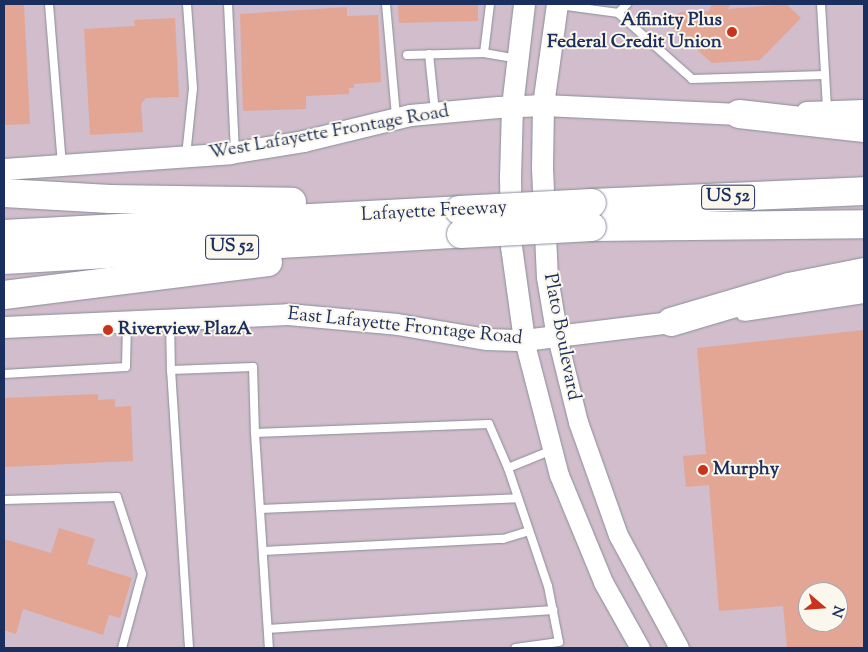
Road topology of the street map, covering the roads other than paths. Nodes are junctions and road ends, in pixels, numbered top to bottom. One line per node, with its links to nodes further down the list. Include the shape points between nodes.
1 (49, 4): 26 (lane)
2 (187, 4): 25 (lane, via 193,88)
3 (228, 4): 24 (lane)
4 (386, 4): 22 (lane)
5 (490, 4): 11 (lane)
6 (524, 4): 14 (main road, Plato Boulevard)
7 (556, 4): 10 (lane); 16 (main road, Plato Boulevard)
8 (627, 4): 10 (lane)
9 (822, 4): 15 (lane)
10 (618, 13): 15 (lane, via 692,79)
11 (484, 53): 12 (lane); 14 (lane)
12 (429, 54): 13 (lane); 20 (lane)
13 (407, 55)
14 (517, 59): 17 (main road, Plato Boulevard)
15 (825, 75): 19 (lane)
16 (543, 105): 17 (main road, West Lafayette Frontage Road); 21 (main road, West Lafayette Frontage Road); 42 (main road, Plato Boulevard, via 543,217)
17 (512, 106): 20 (main road, West Lafayette Frontage Road); 43 (main road, Plato Boulevard, via 512,246)
18 (864, 109): 19 (street, West Lafayette Frontage Road)
19 (828, 110): 21 (street, West Lafayette Frontage Road)
20 (435, 113): 22 (main road, West Lafayette Frontage Road)
21 (739, 114): 23 (highway)
22 (396, 118): 24 (main road, West Lafayette Frontage Road, via 303,141)
23 (864, 128)
24 (235, 152): 25 (main road, West Lafayette Frontage Road)
25 (185, 158): 26 (main road, West Lafayette Frontage Road)
26 (62, 166): 27 (main road, West Lafayette Frontage Road)
27 (4, 169)
28 (864, 191): 30 (highway, Lafayette Freeway / US 52)
29 (4, 192): 31 (highway, via 110,199 338,203)
30 (592, 215): 31 (highway, Lafayette Freeway / US 52, bridge); 32 (highway, Lafayette Freeway / US 52)
31 (452, 223): 33 (highway, Lafayette Freeway / US 52); 34 (highway, Lafayette Freeway / US 52); 37 (highway, via 284,260)
32 (864, 224)
33 (4, 234)
34 (4, 260)
35 (864, 272): 40 (highway, via 789,287)
36 (864, 293): 40 (street, East Lafayette Frontage Road)
37 (4, 295)
38 (170, 318): 39 (main road, East Lafayette Frontage Road); 43 (main road, East Lafayette Frontage Road, via 288,314 397,324 487,339); 44 (lane)
39 (127, 320): 41 (main road, East Lafayette Frontage Road); 45 (lane, via 126,366)
40 (671, 322): 42 (main road, East Lafayette Frontage Road)
41 (4, 327)
42 (557, 337): 43 (main road, East Lafayette Frontage Road); 62 (street, Plato Boulevard, via 578,422 615,526)
43 (524, 340): 47 (street, Plato Boulevard)
44 (171, 370): 46 (lane, via 253,366); 57 (lane)
45 (4, 374)
46 (255, 433): 48 (lane, via 489,424); 51 (lane)
47 (552, 450): 48 (lane); 61 (street, Plato Boulevard, via 583,537)
48 (508, 468): 49 (lane)
49 (518, 498): 51 (lane); 52 (lane)
50 (4, 500): 56 (lane, via 117,496 142,574)
51 (260, 509): 53 (lane)
52 (529, 531): 53 (lane, via 503,539); 54 (lane)
53 (263, 551): 55 (lane)
54 (552, 610): 55 (lane); 60 (lane, via 559,642)
55 (268, 629): 58 (lane)
56 (122, 648)
57 (189, 648)
58 (269, 648)
59 (511, 648): 60 (lane)
60 (516, 648)
61 (640, 648)
62 (679, 648)

